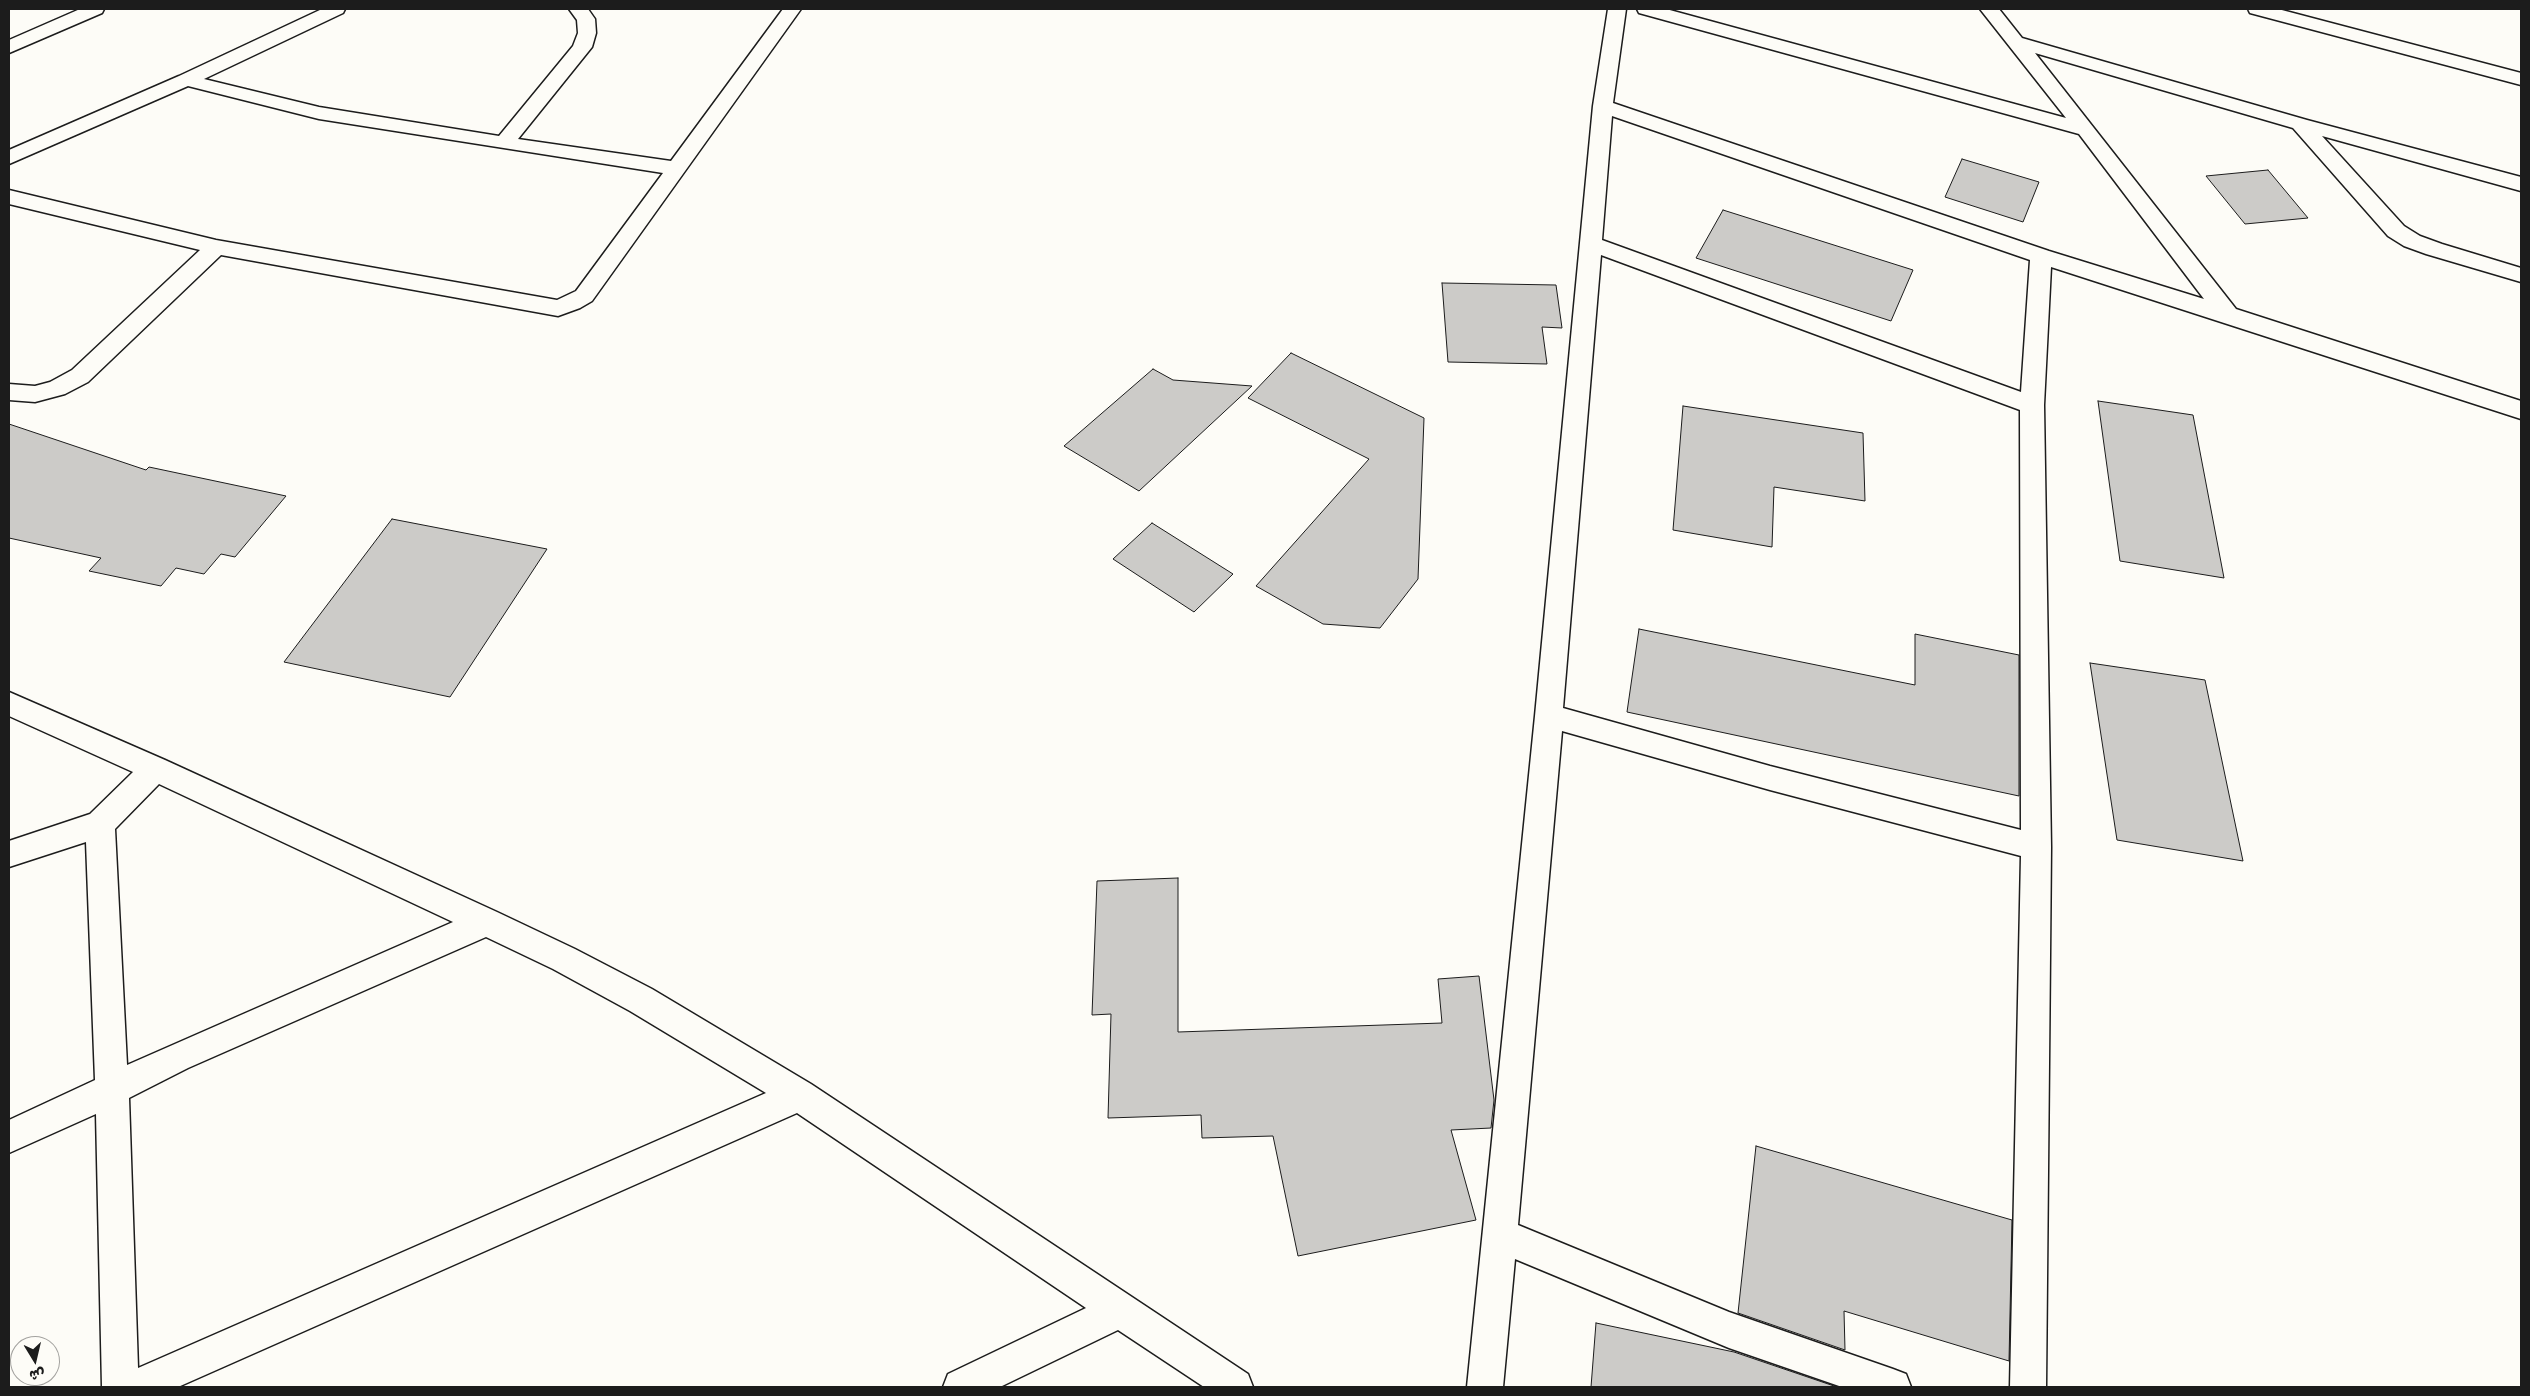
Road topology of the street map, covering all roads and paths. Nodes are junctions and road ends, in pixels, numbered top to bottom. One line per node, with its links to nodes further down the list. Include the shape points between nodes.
1 (95, 9): 10 (street)
2 (336, 9): 11 (street)
3 (578, 9): 16 (street, via 586,19 587,33 582,47)
4 (792, 9): 18 (street)
5 (1617, 9): 13 (street)
6 (1646, 9): 15 (street)
7 (1989, 9): 9 (street)
8 (2257, 9): 12 (street)
9 (2016, 42): 14 (street); 15 (street)
10 (9, 47)
11 (186, 80): 16 (street, via 319,113); 17 (street)
12 (2521, 80)
13 (1603, 106): 21 (street); 23 (street)
14 (2300, 124): 19 (street); 24 (street, via 2396,231 2434,249)
15 (2086, 130): 25 (street)
16 (504, 143): 18 (street)
17 (9, 158)
18 (676, 168): 22 (street, via 584,296 558,308)
19 (2521, 184)
20 (9, 197): 22 (street)
21 (1592, 244): 27 (street); 30 (street)
22 (216, 247): 26 (street, via 80,376 57,388 35,394)
23 (2041, 256): 25 (street); 27 (street)
24 (2521, 276)
25 (2228, 314): 28 (street)
26 (9, 392)
27 (2032, 405): 33 (street)
28 (2521, 410)
29 (9, 704): 31 (street)
30 (1549, 716): 33 (street); 39 (street)
31 (155, 768): 32 (street); 35 (street)
32 (100, 824): 34 (street); 36 (street)
33 (2036, 847): 47 (street)
34 (9, 854)
35 (486, 922): 36 (street, via 186,1053); 37 (street, via 641,1000)
36 (112, 1090): 38 (street); 41 (street)
37 (798, 1095): 40 (street); 42 (street)
38 (9, 1137)
39 (1499, 1235): 45 (street); 46 (street, via 1729,1330)
40 (1120, 1310): 43 (street); 44 (street)
41 (120, 1387)
42 (137, 1387)
43 (961, 1387)
44 (1235, 1387)
45 (1485, 1387)
46 (1892, 1387)
47 (2028, 1387)

